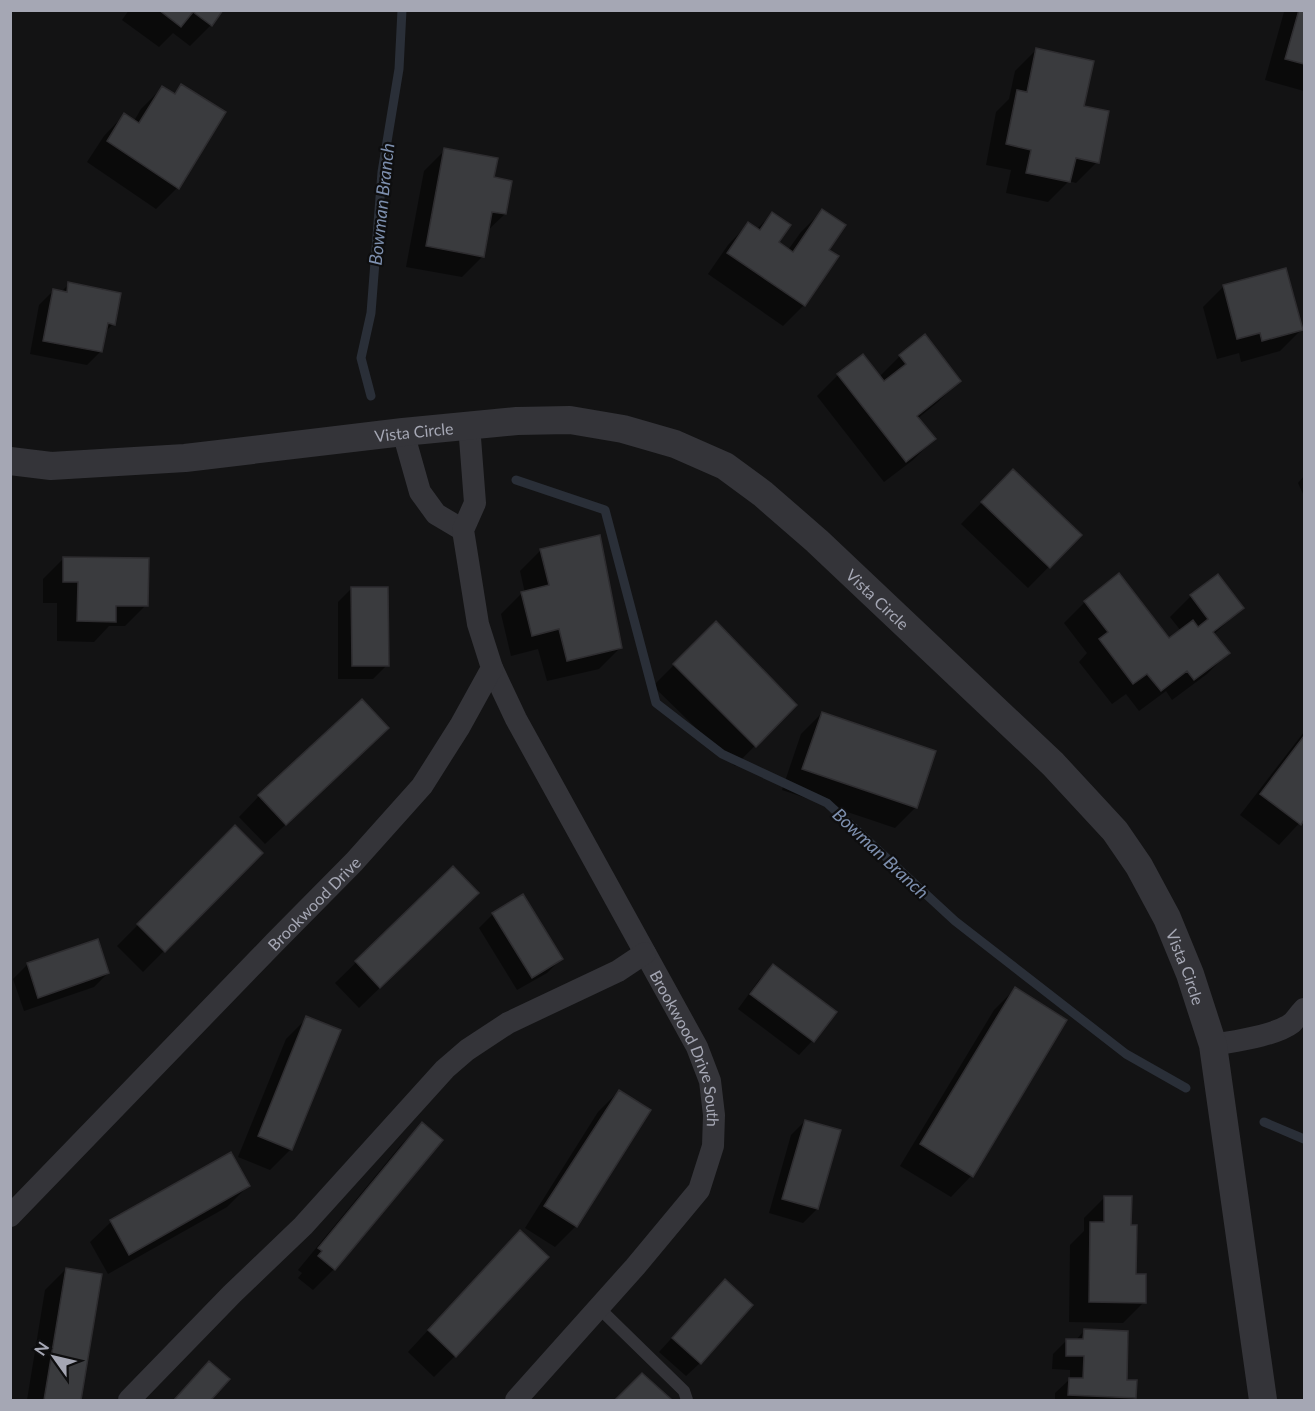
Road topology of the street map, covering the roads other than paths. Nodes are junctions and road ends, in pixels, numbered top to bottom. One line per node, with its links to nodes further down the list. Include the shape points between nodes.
1 (469, 426): 2 (street, Vista Circle); 4 (street, via 475,503); 8 (street, Vista Circle, via 570,420 623,429 675,444 725,466 764,494 1053,764 1115,831 1167,918 1191,974)
2 (403, 432): 3 (street, Vista Circle, via 184,458 51,466); 4 (street, via 420,492 436,514)
3 (10, 461)
4 (463, 530): 5 (street, via 478,624)
5 (492, 668): 6 (street, Brookwood Drive South, via 516,719); 9 (street, Brookwood Drive, via 422,786 354,862)
6 (645, 952): 10 (street, Brookwood Drive South, via 697,1047 710,1081 713,1146 699,1190); 11 (street, via 618,971 508,1023 445,1069 303,1226)
7 (1305, 1009): 8 (street, via 1291,1024 1276,1030)
8 (1213, 1045): 14 (street, Vista Circle)
9 (10, 1216)
10 (599, 1308): 12 (street, Brookwood Drive South); 13 (lane, via 684,1391)
11 (129, 1401)
12 (516, 1401)
13 (687, 1401)
14 (1263, 1401)

